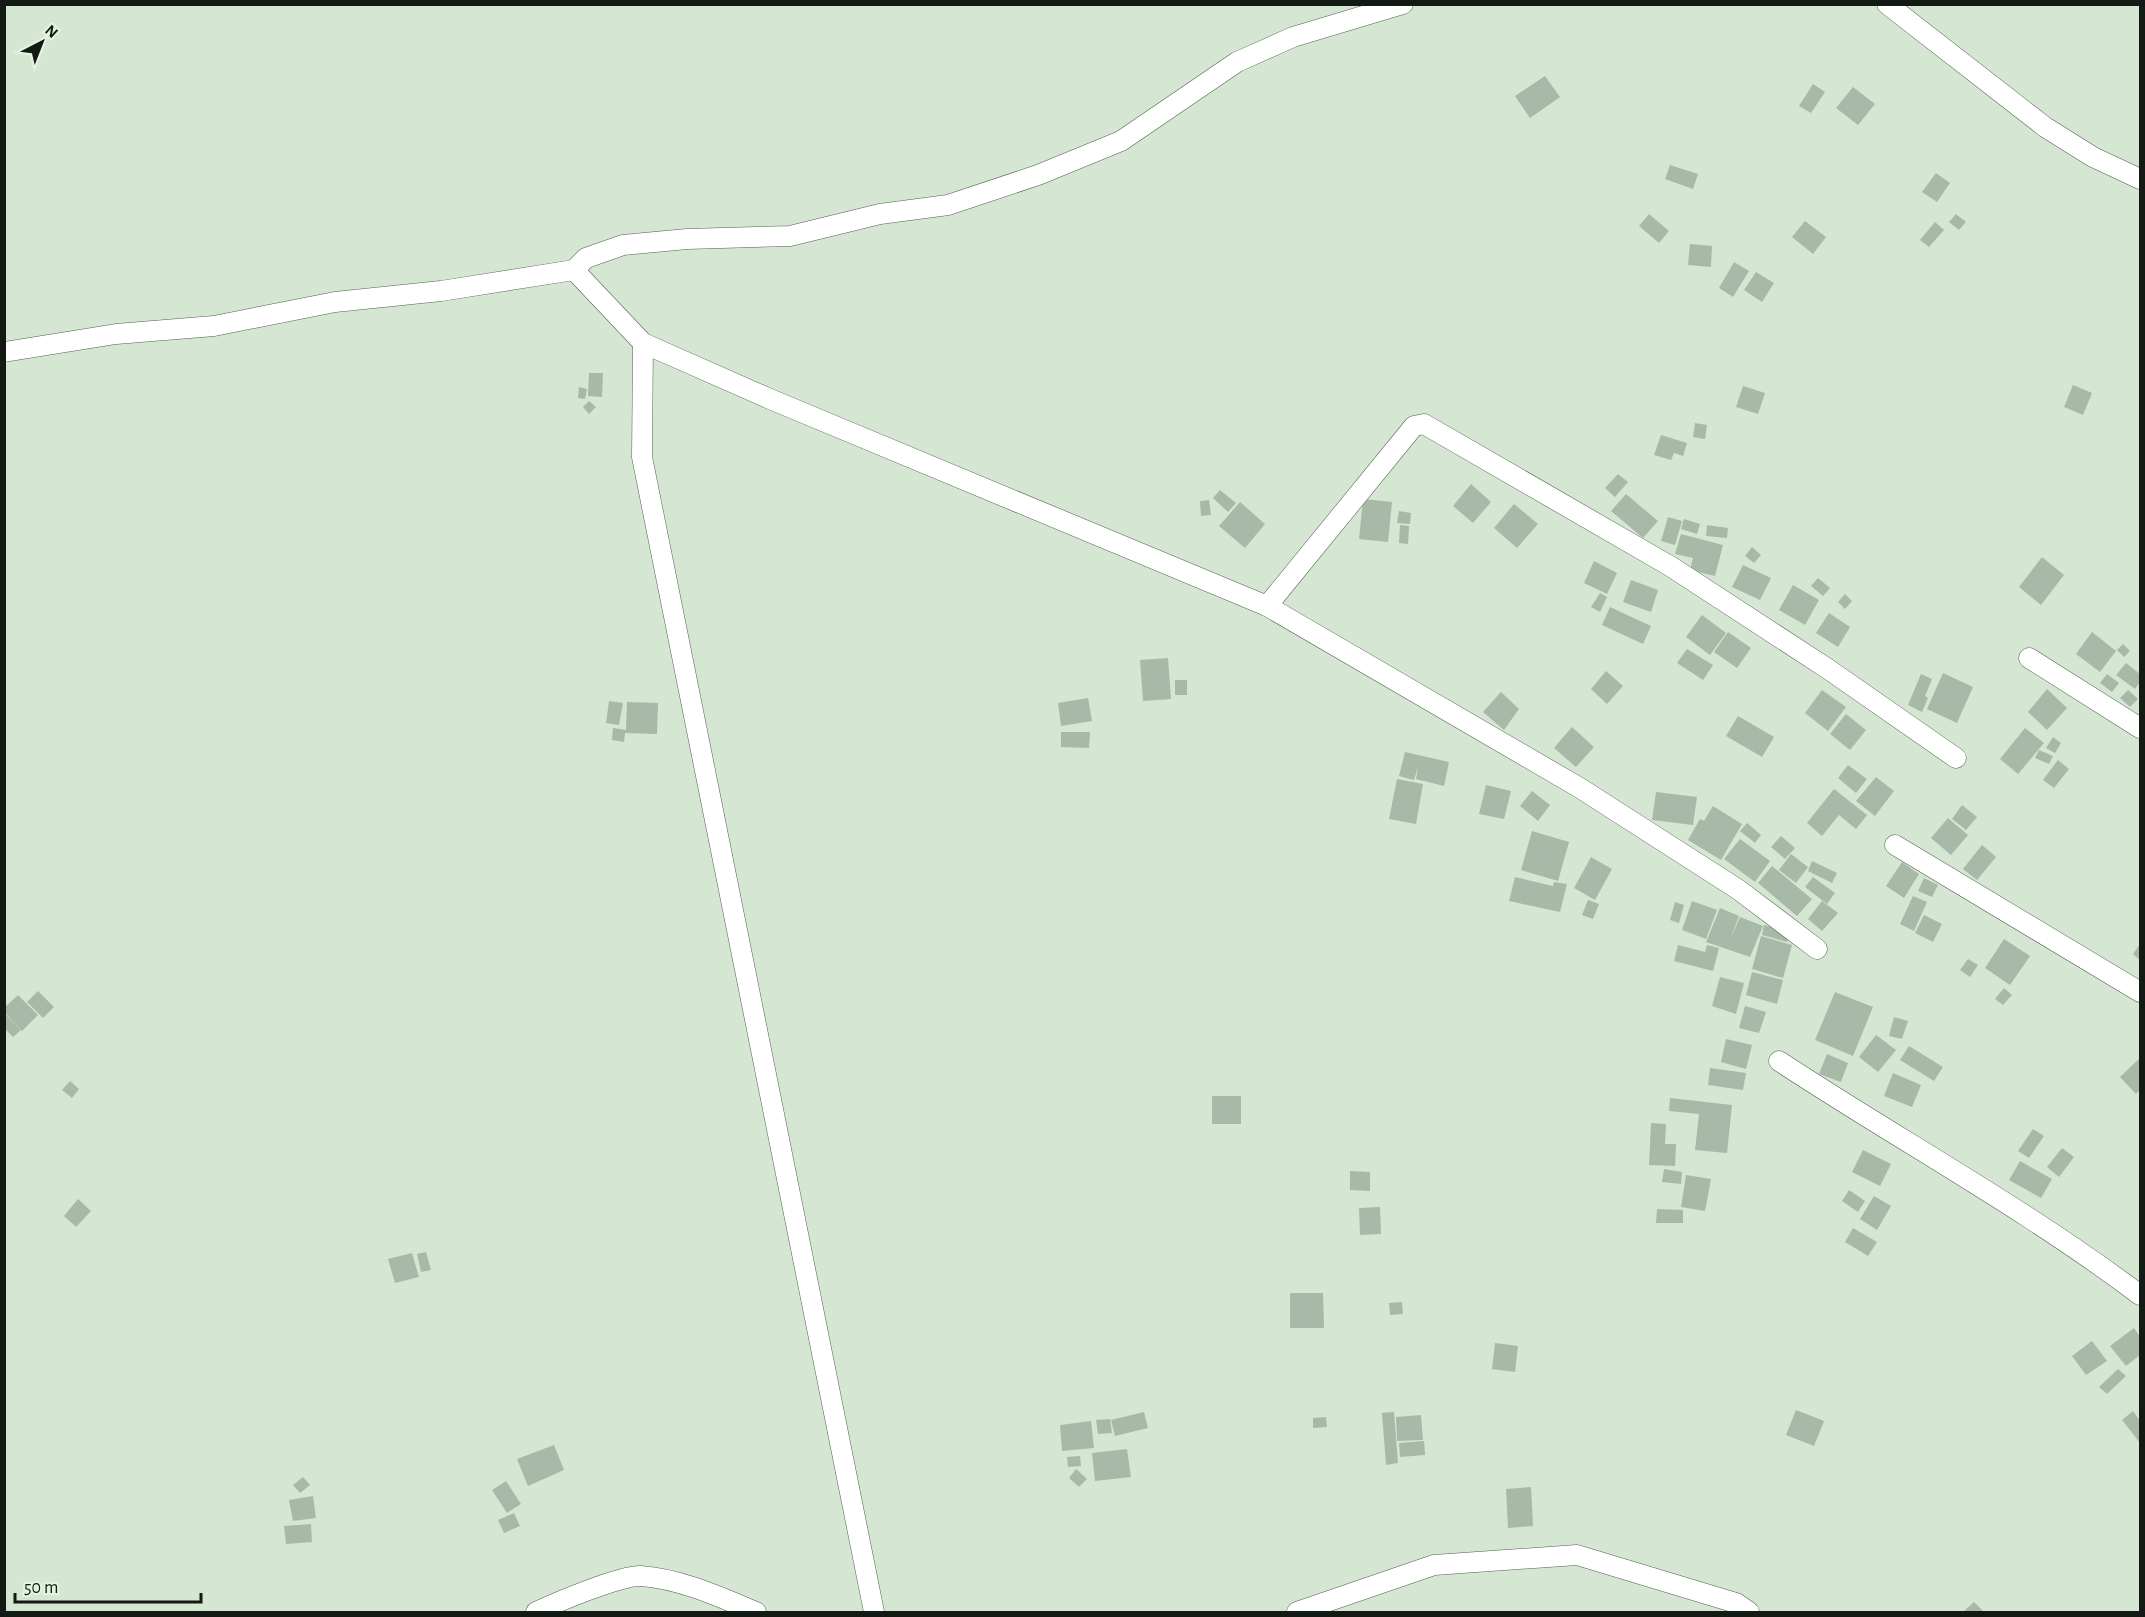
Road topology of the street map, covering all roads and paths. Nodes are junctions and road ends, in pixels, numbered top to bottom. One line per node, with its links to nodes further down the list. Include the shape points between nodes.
1 (1402, 4): 4 (street, via 1293,37 1238,62 1121,141 1038,175 948,205 880,214 790,236 623,245 586,258)
2 (1887, 4): 3 (street, via 2045,126 2092,157)
3 (2140, 179)
4 (574, 270): 5 (street); 6 (street, via 441,291 335,302 214,326 116,334)
5 (643, 343): 7 (street); 18 (street, via 642,457)
6 (4, 352)
7 (1267, 606): 10 (street, via 1414,426 1424,424 1670,566); 12 (street, via 1580,788 1739,890)
8 (2030, 658): 9 (street)
9 (2140, 728)
10 (1956, 758)
11 (1895, 845): 13 (street)
12 (1817, 949)
13 (2140, 992)
14 (1779, 1061): 15 (street, via 2062,1238)
15 (2140, 1295)
16 (536, 1612): 17 (street, via 563,1598 639,1576 700,1589)
17 (756, 1612)
18 (873, 1612)
19 (1297, 1612): 20 (street, via 1434,1565 1577,1555 1736,1603)
20 (1749, 1612)

